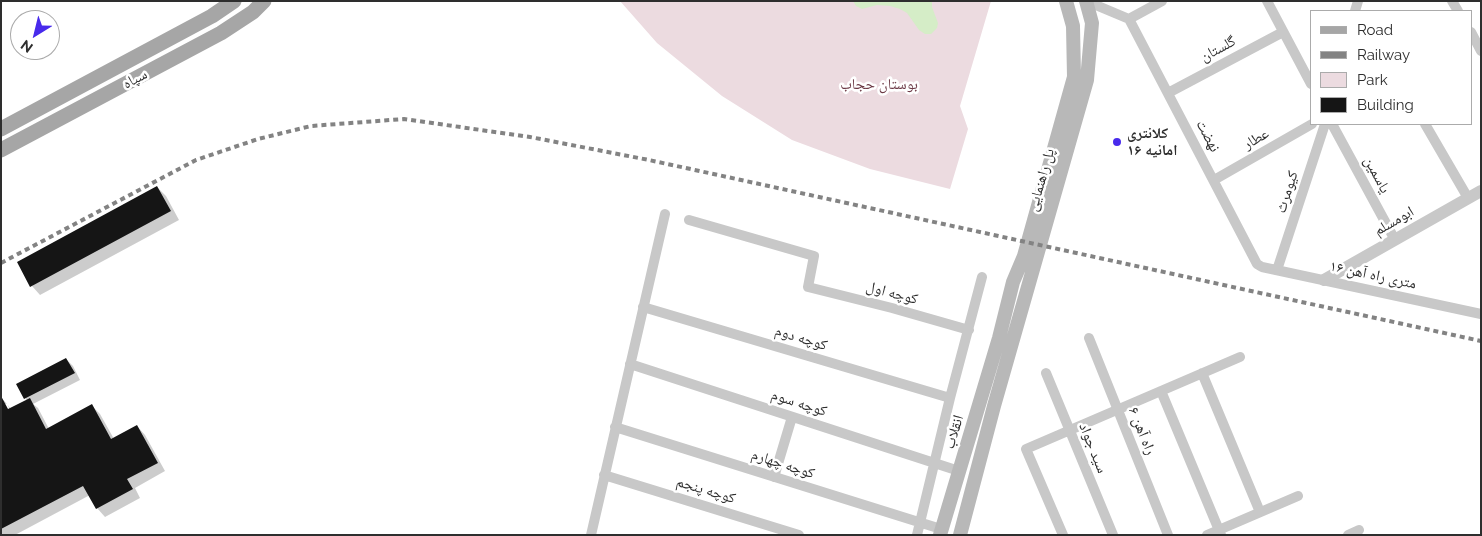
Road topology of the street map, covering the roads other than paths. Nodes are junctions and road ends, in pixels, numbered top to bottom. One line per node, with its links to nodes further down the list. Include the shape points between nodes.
1 (234, 1): 17 (main road, سپاه, via 212,16)
2 (264, 1): 18 (main road, سپاه, via 222,33)
3 (1066, 1): 33 (main road, پل راهنمایی, via 1073,26 1074,77 1024,256 1012,282)
4 (1086, 1): 7 (street); 33 (main road, پل راهنمایی, via 1092,23 1087,80)
5 (1162, 1): 7 (street)
6 (1266, 1): 8 (street)
7 (1129, 19): 12 (street, نهضت)
8 (1283, 32): 11 (street); 12 (street, گلستان)
9 (1472, 35): 10 (street)
10 (1481, 51)
11 (1310, 82)
12 (1168, 93): 19 (street, نهضت)
13 (1310, 125): 19 (street, عطار)
14 (1325, 125): 26 (street, کیومرث)
15 (1333, 125): 24 (street, یاسمین)
16 (1426, 125): 21 (street)
17 (1, 129)
18 (1, 150)
19 (1214, 180): 25 (street, نهضت)
20 (1481, 191): 21 (street, ابومسلم)
21 (1468, 198): 24 (street, ابومسلم)
22 (665, 214): 29 (street)
23 (689, 220): 31 (street, کوچه اول, via 814,256 808,287)
24 (1395, 240): 28 (street, ابومسلم)
25 (1260, 266): 26 (street, ۱۶ متری راه آهن)
26 (1277, 270): 28 (street, ۱۶ متری راه آهن)
27 (982, 276): 31 (street)
28 (1324, 280): 30 (street, ۱۶ متری راه آهن)
29 (643, 307): 35 (street); 39 (street, کوچه دوم)
30 (1481, 314)
31 (969, 330): 39 (street)
32 (1088, 338): 40 (street, راه آهن ۶)
33 (1005, 341): 45 (main road, انقلاب); 57 (main road, انقلاب)
34 (1240, 357): 36 (street)
35 (630, 364): 41 (street, کوچه سوم); 42 (street)
36 (1202, 373): 38 (street); 49 (street)
37 (1046, 374): 43 (street, سید جواد)
38 (1161, 391): 40 (street); 53 (street)
39 (950, 398): 44 (street)
40 (1118, 410): 43 (street); 60 (street, راه آهن ۶)
41 (792, 417): 44 (street, کوچه سوم); 47 (street)
42 (616, 427): 46 (street); 47 (street, کوچه چهارم)
43 (1070, 431): 58 (street, via 1026,449); 59 (street, سید جواد)
44 (933, 463): 45 (street, کوچه سوم); 50 (street)
45 (959, 471): 52 (main road, انقلاب)
46 (604, 475): 54 (street); 55 (street, کوچه پنجم)
47 (774, 477): 50 (street, کوچه چهارم)
48 (1298, 496): 49 (street)
49 (1260, 512): 53 (street)
50 (920, 523): 52 (street, کوچه چهارم); 56 (street)
51 (1359, 530): 62 (street)
52 (940, 532)
53 (1220, 532): 61 (street)
54 (590, 535)
55 (800, 535)
56 (917, 535)
57 (960, 535)
58 (1063, 535)
59 (1112, 535)
60 (1168, 535)
61 (1207, 535)
62 (1348, 535)

